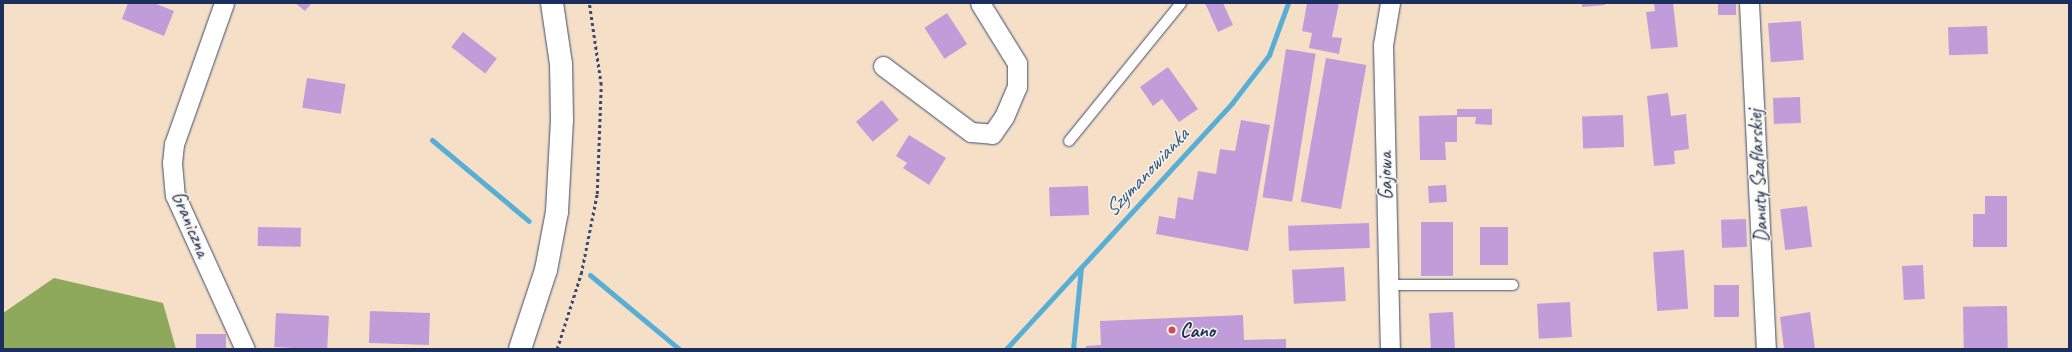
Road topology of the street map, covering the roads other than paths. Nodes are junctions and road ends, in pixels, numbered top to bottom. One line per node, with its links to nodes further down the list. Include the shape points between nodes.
1 (224, 3): 11 (street, Graniczna, via 174,144 172,163 174,195)
2 (552, 3): 12 (main road, via 561,64 562,113 557,212 546,270)
3 (980, 3): 7 (street, via 1017,63 1017,87 1004,117 992,134 971,132)
4 (1181, 3): 8 (lane)
5 (1390, 3): 9 (street, Gajowa, via 1383,45)
6 (1749, 3): 14 (street, Danuty Szaflarskiej)
7 (883, 66)
8 (1069, 141)
9 (1389, 285): 10 (lane); 13 (street, Gajowa)
10 (1513, 285)
11 (245, 349)
12 (520, 349)
13 (1390, 349)
14 (1766, 349)

